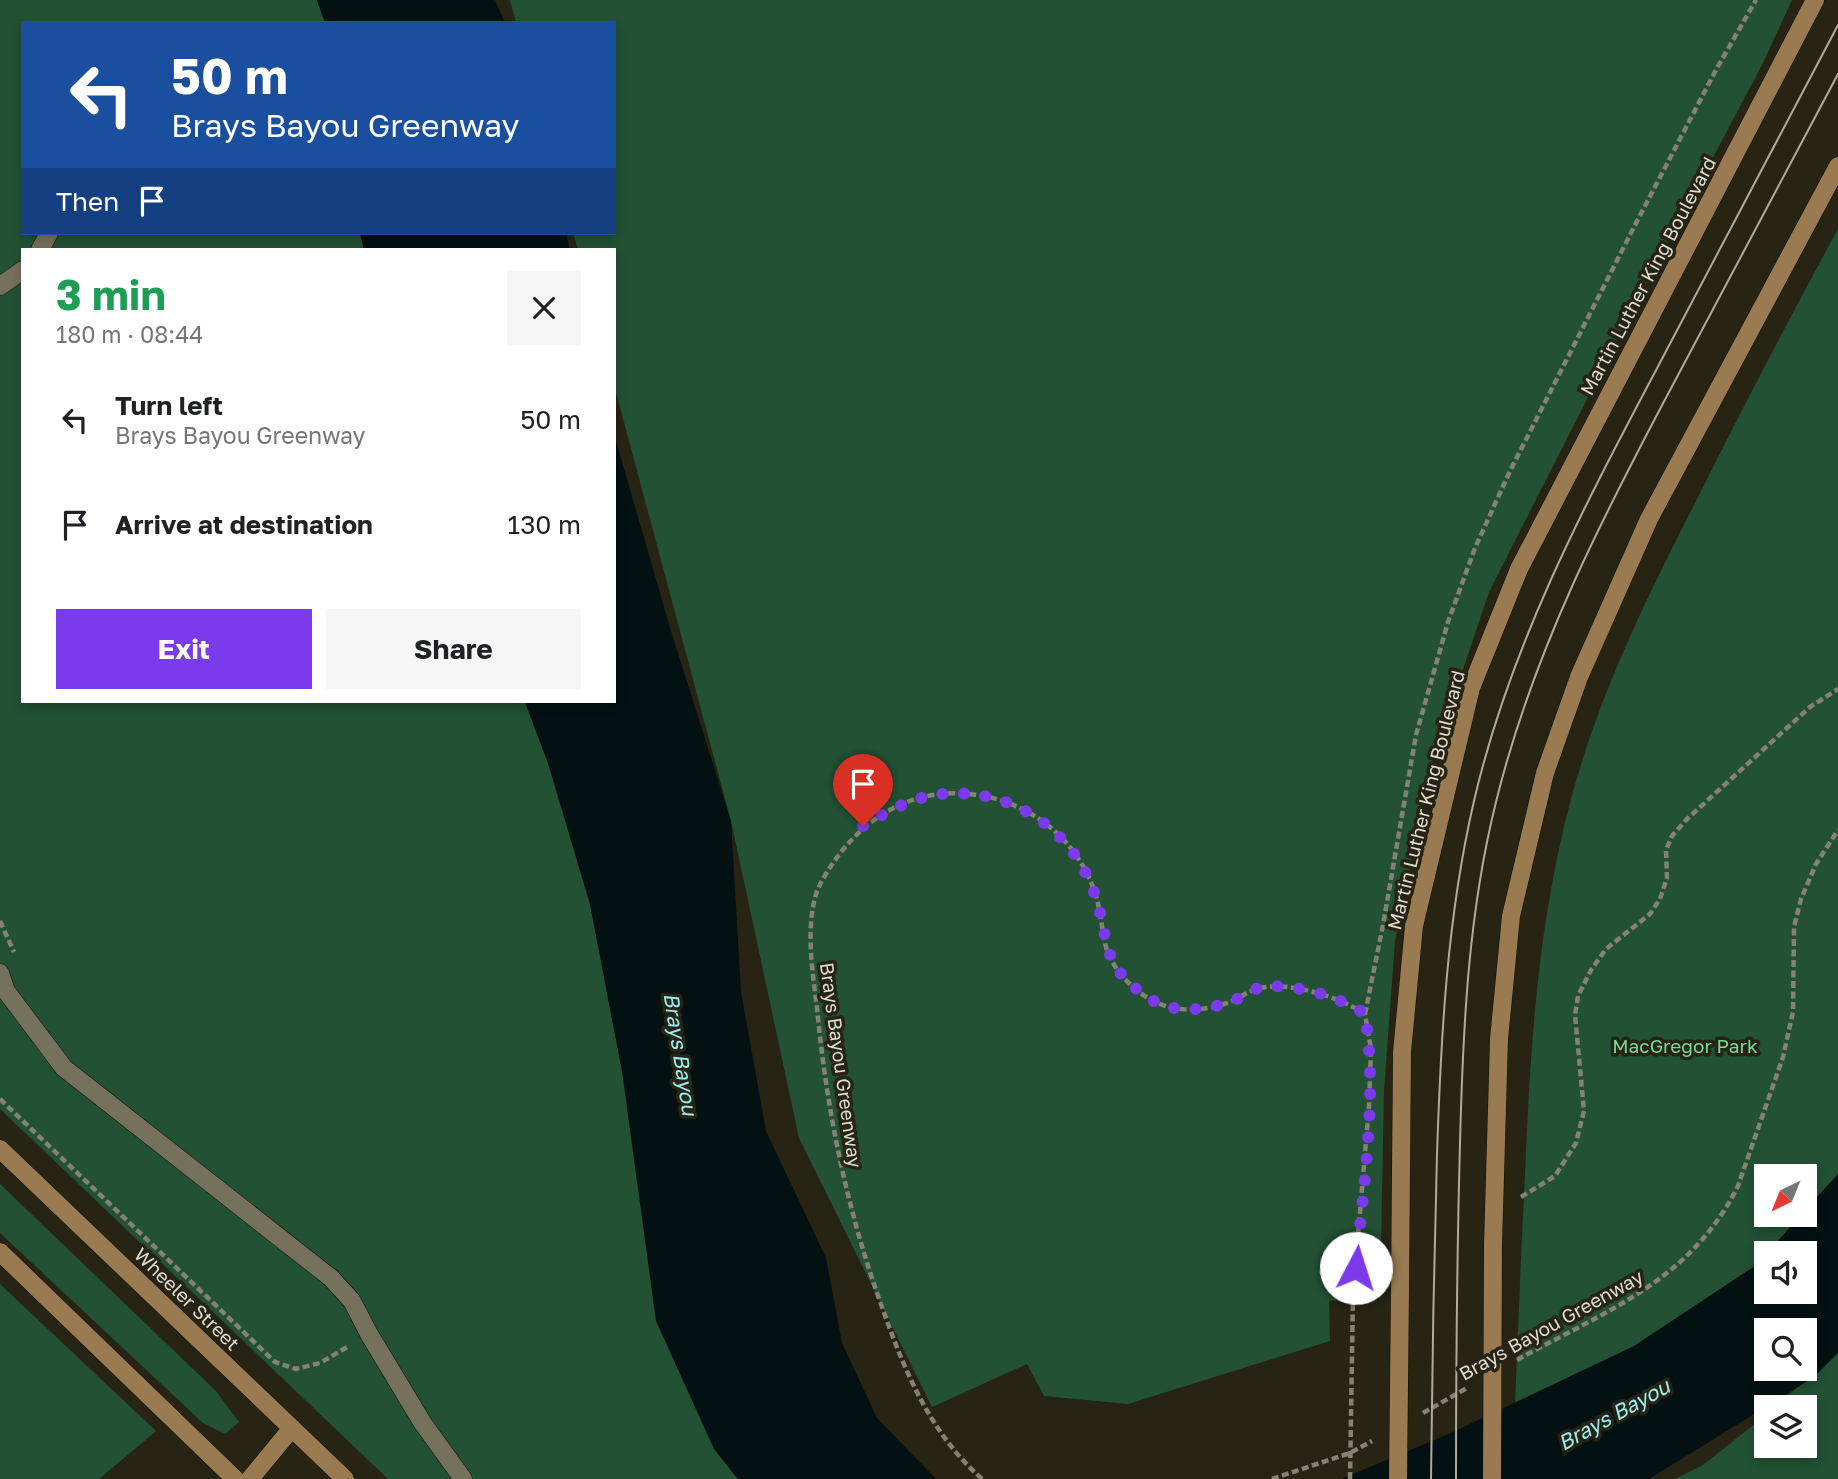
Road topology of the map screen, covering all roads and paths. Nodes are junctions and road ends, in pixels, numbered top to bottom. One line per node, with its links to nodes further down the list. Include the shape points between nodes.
1 (1756, 0): 9 (path, via 1634,227 1475,548 1416,735)
2 (1815, 0): 27 (main road, Martin Luther King Boulevard, bridge, via 1519,569 1471,688 1415,926 1402,1052)
3 (1838, 166): 12 (main road, via 1649,519 1579,677 1545,773 1511,916 1499,1040)
4 (21, 271): 5 (lane)
5 (0, 286)
6 (1838, 689): 12 (path, via 1810,707 1672,836 1660,899 1650,914 1606,949 1578,996 1575,1015 1584,1111 1576,1143 1555,1175)
7 (1838, 830): 15 (path, Brays Bayou Greenway, via 1801,899 1794,927 1793,1012 1783,1057 1728,1205 1704,1240 1653,1285)
8 (0, 973): 14 (lane, via 6,991 64,1068 331,1278 352,1301)
9 (1365, 1014): 24 (path, Brays Bayou Greenway, via 1335,998 1282,987 1261,988 1217,1006 1188,1010 1150,999 1111,960 1096,897 1083,867 1060,835 1030,812 1002,800 958,793 922,797 890,809 851,839 817,892 811,950 820,1042 842,1172 857,1235 905,1369 945,1441); 26 (path, bridge, via 1371,1049 1353,1295)
10 (0, 1099): 14 (path, via 275,1362 296,1369 320,1363)
11 (0, 1149): 18 (main road, Wheeler Street)
12 (1494, 1215): 28 (main road, bridge)
13 (0, 1252): 20 (main road)
14 (369, 1334): 23 (lane)
15 (1514, 1362)
16 (1479, 1381): 17 (path, Brays Bayou Greenway)
17 (1420, 1414)
18 (292, 1428): 21 (main road); 22 (main road, Wheeler Street)
19 (1373, 1440): 25 (path, via 1350,1453)
20 (235, 1479)
21 (250, 1479)
22 (345, 1479)
23 (463, 1479)
24 (982, 1479)
25 (1272, 1479)
26 (1350, 1479)
27 (1398, 1479)
28 (1492, 1479)

